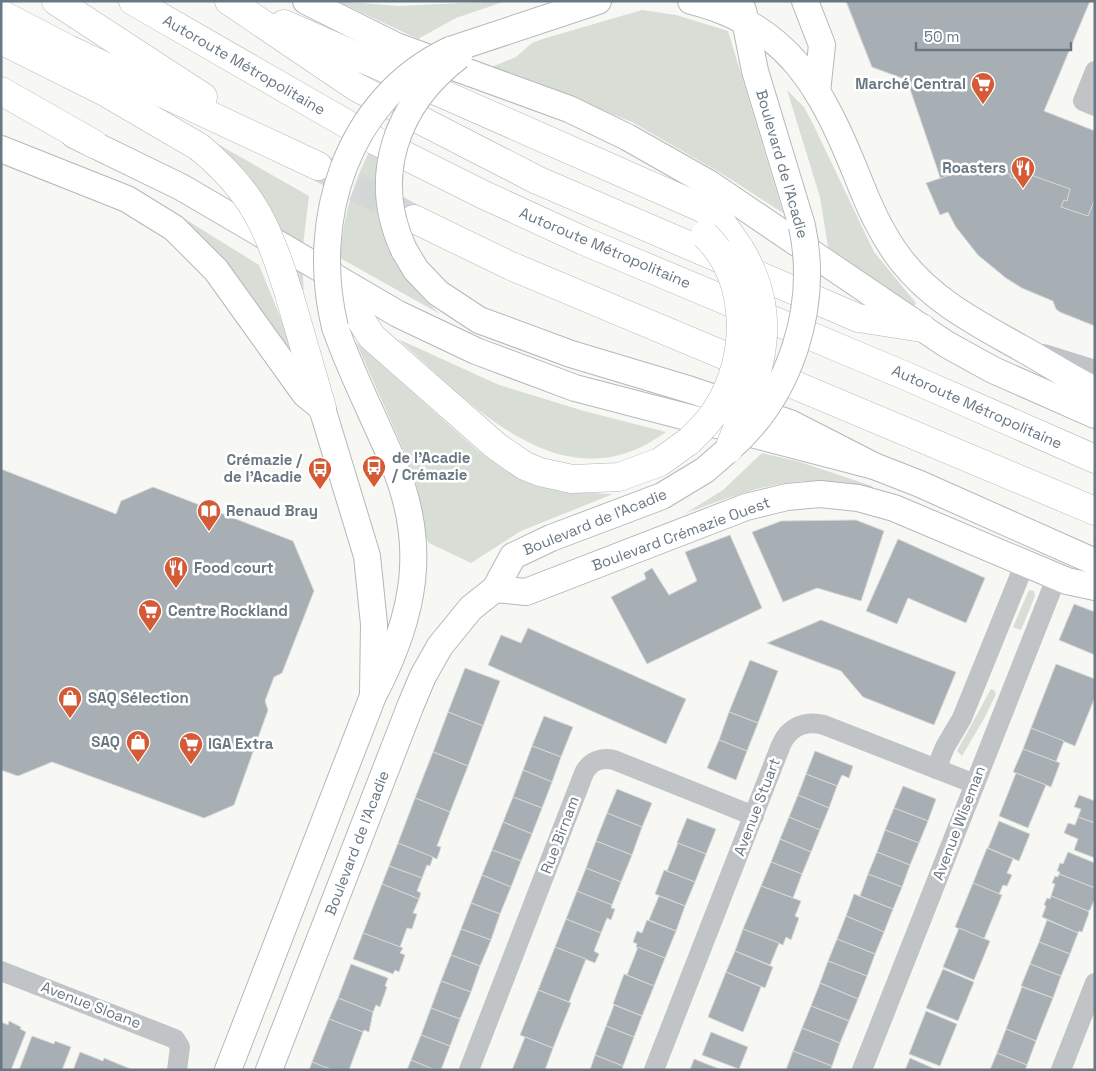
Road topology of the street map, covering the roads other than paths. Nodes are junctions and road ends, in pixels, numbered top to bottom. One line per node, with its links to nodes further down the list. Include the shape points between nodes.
1 (56, 1): 10 (highway, via 318,166 77,54)
2 (132, 1): 13 (highway, Autoroute Métropolitaine)
3 (167, 1): 13 (highway)
4 (230, 1): 20 (highway, via 420,82); 23 (highway, via 356,88 537,180 858,318)
5 (306, 1): 23 (main road, via 396,46 569,109 657,152 733,199)
6 (598, 1): 12 (main road)
7 (691, 1): 9 (main road)
8 (805, 1): 15 (main road, via 822,45)
9 (744, 11): 15 (main road, via 788,53); 29 (main road, Boulevard de l'Acadie, bridge, via 755,71 802,226 806,288 802,322 793,354 777,391 749,431)
10 (1, 14)
11 (1, 40): 27 (highway, bridge, via 105,92 199,147 233,178 257,210 274,249)
12 (463, 49): 31 (main road, bridge, via 419,97 403,124 393,148 388,180 394,226 404,250 416,270 438,293 479,320 555,349 790,423); 38 (main road, bridge, via 419,68 388,93 362,130 342,169 330,212 326,245 327,284 335,327 398,475 412,529 413,570 407,615 392,660)
13 (252, 70): 30 (highway, Autoroute Métropolitaine, via 386,146 484,195 584,241)
14 (1095, 71): 17 (street, via 1083,101)
15 (817, 92): 24 (main road, via 873,213 900,260 938,298 972,322)
16 (2, 102): 18 (highway)
17 (1095, 106)
18 (94, 144): 22 (main road, via 189,191)
19 (1, 149): 27 (main road, via 127,199 174,228 216,270 305,394)
20 (637, 181): 22 (highway, bridge, via 693,223 721,253 731,274 740,313 740,340 736,370 709,421 689,441 660,462 618,477 572,479 540,472 496,446 372,337); 29 (highway, bridge, via 704,209 724,226 740,249 758,287 764,339 754,386)
21 (414, 219): 32 (highway, via 528,273)
22 (330, 273): 31 (main road, via 431,332 536,376 676,416)
23 (922, 328): 28 (main road, via 986,366)
24 (1019, 346): 25 (street); 26 (main road)
25 (1095, 370)
26 (1095, 390)
27 (322, 408): 38 (main road, via 367,556 374,624)
28 (1095, 415)
29 (729, 449): 37 (main road, Boulevard de l'Acadie, via 705,470 662,496 551,538 513,556)
30 (1095, 459)
31 (874, 466): 33 (main road)
32 (1095, 511)
33 (1095, 562)
34 (1025, 563): 35 (main road, Boulevard Crémazie Ouest); 37 (main road, Boulevard Crémazie Ouest, via 876,502 820,494 787,497 746,507 526,592); 39 (street, via 962,718 944,747)
35 (1056, 576): 36 (main road, Boulevard Crémazie Ouest); 40 (street, Avenue Wiseman)
36 (1095, 587)
37 (495, 589): 46 (main road, Boulevard de l'Acadie, via 452,629 423,676)
38 (373, 696): 45 (main road)
39 (936, 769): 40 (street, Avenue Stuart); 41 (street, Avenue Stuart, via 824,725 805,723 793,728 784,738)
40 (975, 784): 49 (street, Avenue Wiseman)
41 (754, 816): 47 (street, Rue Birnam, via 614,760 599,760 590,765); 48 (street, Avenue Stuart)
42 (1, 971): 44 (street, Avenue Sloane, via 169,1036 179,1042 181,1053)
43 (1095, 983): 50 (street)
44 (177, 1070)
45 (228, 1070)
46 (269, 1070)
47 (469, 1070)
48 (654, 1070)
49 (862, 1070)
50 (1061, 1070)

